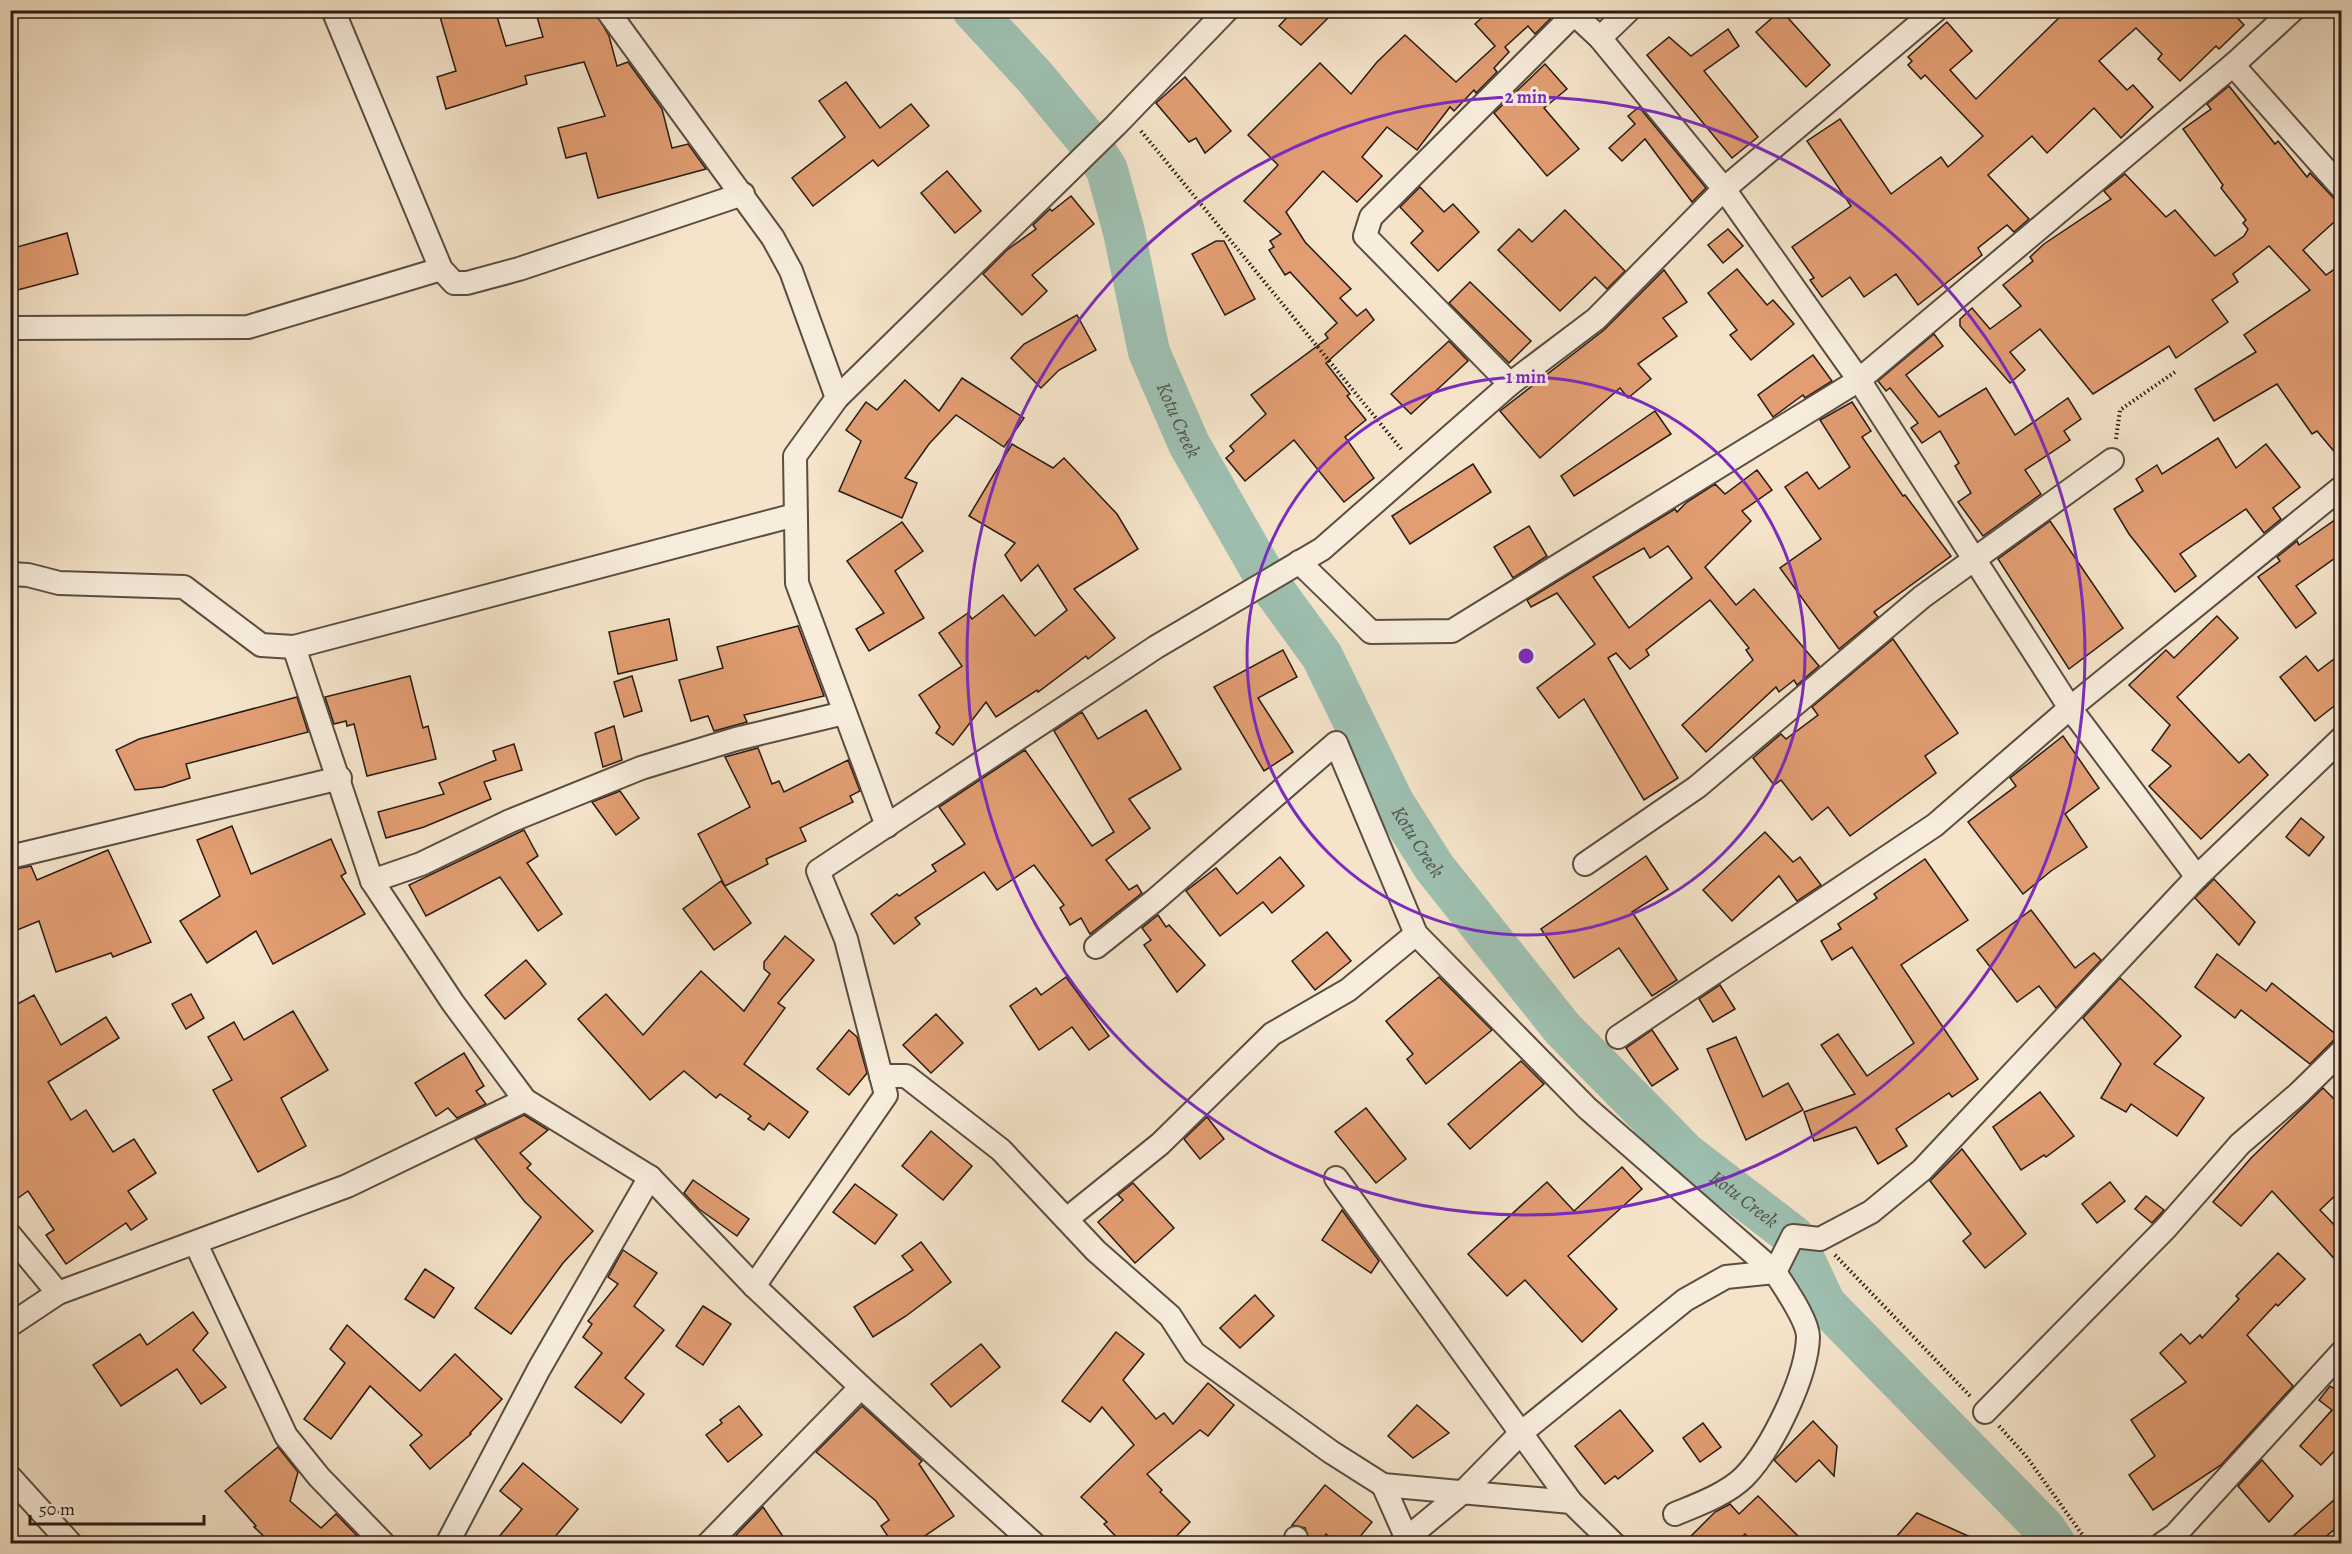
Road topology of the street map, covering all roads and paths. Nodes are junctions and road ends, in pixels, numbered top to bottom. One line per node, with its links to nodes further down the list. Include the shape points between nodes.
1 (333, 10): 14 (street)
2 (607, 10): 13 (street)
3 (1227, 10): 10 (street)
4 (1629, 10): 8 (street)
5 (1936, 10): 12 (street)
6 (2293, 10): 9 (street)
7 (1572, 12): 8 (street); 18 (street, via 1371,217 1365,236)
8 (1600, 38): 12 (street)
9 (2234, 65): 11 (street); 17 (street)
10 (1127, 114): 19 (street); 21 (path)
11 (2342, 188)
12 (1724, 189): 17 (street); 18 (street, via 1596,319)
13 (743, 194): 14 (street, via 467,284 454,283); 19 (street, via 791,271)
14 (441, 269): 15 (street, via 248,327)
15 (10, 328)
16 (2175, 372): 20 (path, via 2120,410)
17 (1859, 380): 24 (street); 25 (street, via 1452,631 1371,632)
18 (1510, 384): 21 (street)
19 (837, 398): 23 (street, via 795,456)
20 (2112, 460): 24 (street)
21 (1415, 466): 25 (street, via 1322,549)
22 (2342, 487): 28 (street)
23 (795, 515): 27 (street); 29 (street, via 797,583)
24 (1974, 561): 28 (street); 34 (street, via 1922,597 1697,787)
25 (1299, 562): 32 (street, via 1156,647)
26 (10, 574): 27 (street, via 59,583 184,587 261,645)
27 (294, 647): 31 (street)
28 (2070, 708): 35 (street); 39 (street, via 1935,825)
29 (844, 713): 32 (street); 36 (street, via 736,739 641,768 510,821 421,864)
30 (2342, 738): 35 (street)
31 (339, 778): 33 (street); 36 (street)
32 (886, 826): 41 (street, via 818,871 846,939)
33 (10, 857)
34 (1586, 864)
35 (2197, 877): 47 (street, via 1922,1170 1871,1212)
36 (372, 881): 42 (street, via 453,1003)
37 (1416, 934): 38 (street, via 1336,743); 45 (street, via 1348,990 1272,1035 1160,1144); 49 (street, via 1587,1108)
38 (1096, 947)
39 (1618, 1036)
40 (2342, 1051): 55 (street, via 2240,1144 2166,1228)
41 (881, 1076): 45 (street, via 906,1076 1001,1150); 50 (street, via 886,1095)
42 (525, 1100): 43 (street); 48 (street, via 346,1186)
43 (650, 1177): 50 (street); 65 (street, via 539,1369)
44 (1336, 1178): 56 (street)
45 (1068, 1218): 58 (street, via 1096,1251 1170,1316 1194,1353)
46 (10, 1235): 51 (street)
47 (1820, 1239): 49 (street, via 1793,1236); 55 (path)
48 (196, 1244): 51 (street); 64 (street, via 286,1436 319,1477)
49 (1775, 1272): 56 (street, via 1726,1277 1685,1300); 61 (street, via 1808,1335 1785,1416 1743,1478 1701,1504)
50 (754, 1286): 54 (street)
51 (58, 1293): 52 (street)
52 (10, 1325)
53 (2342, 1352): 70 (street)
54 (861, 1387): 66 (street); 67 (street)
55 (1985, 1412): 69 (path, via 2026,1456)
56 (1521, 1432): 59 (street); 60 (street)
57 (10, 1477): 62 (street)
58 (1383, 1485): 59 (street); 63 (street)
59 (1464, 1491): 60 (street); 63 (street)
60 (1571, 1502): 68 (street)
61 (1675, 1514)
62 (60, 1540)
63 (1404, 1541)
64 (384, 1544)
65 (447, 1544)
66 (708, 1544)
67 (1034, 1544)
68 (1614, 1544)
69 (2089, 1544)
70 (2162, 1544)

